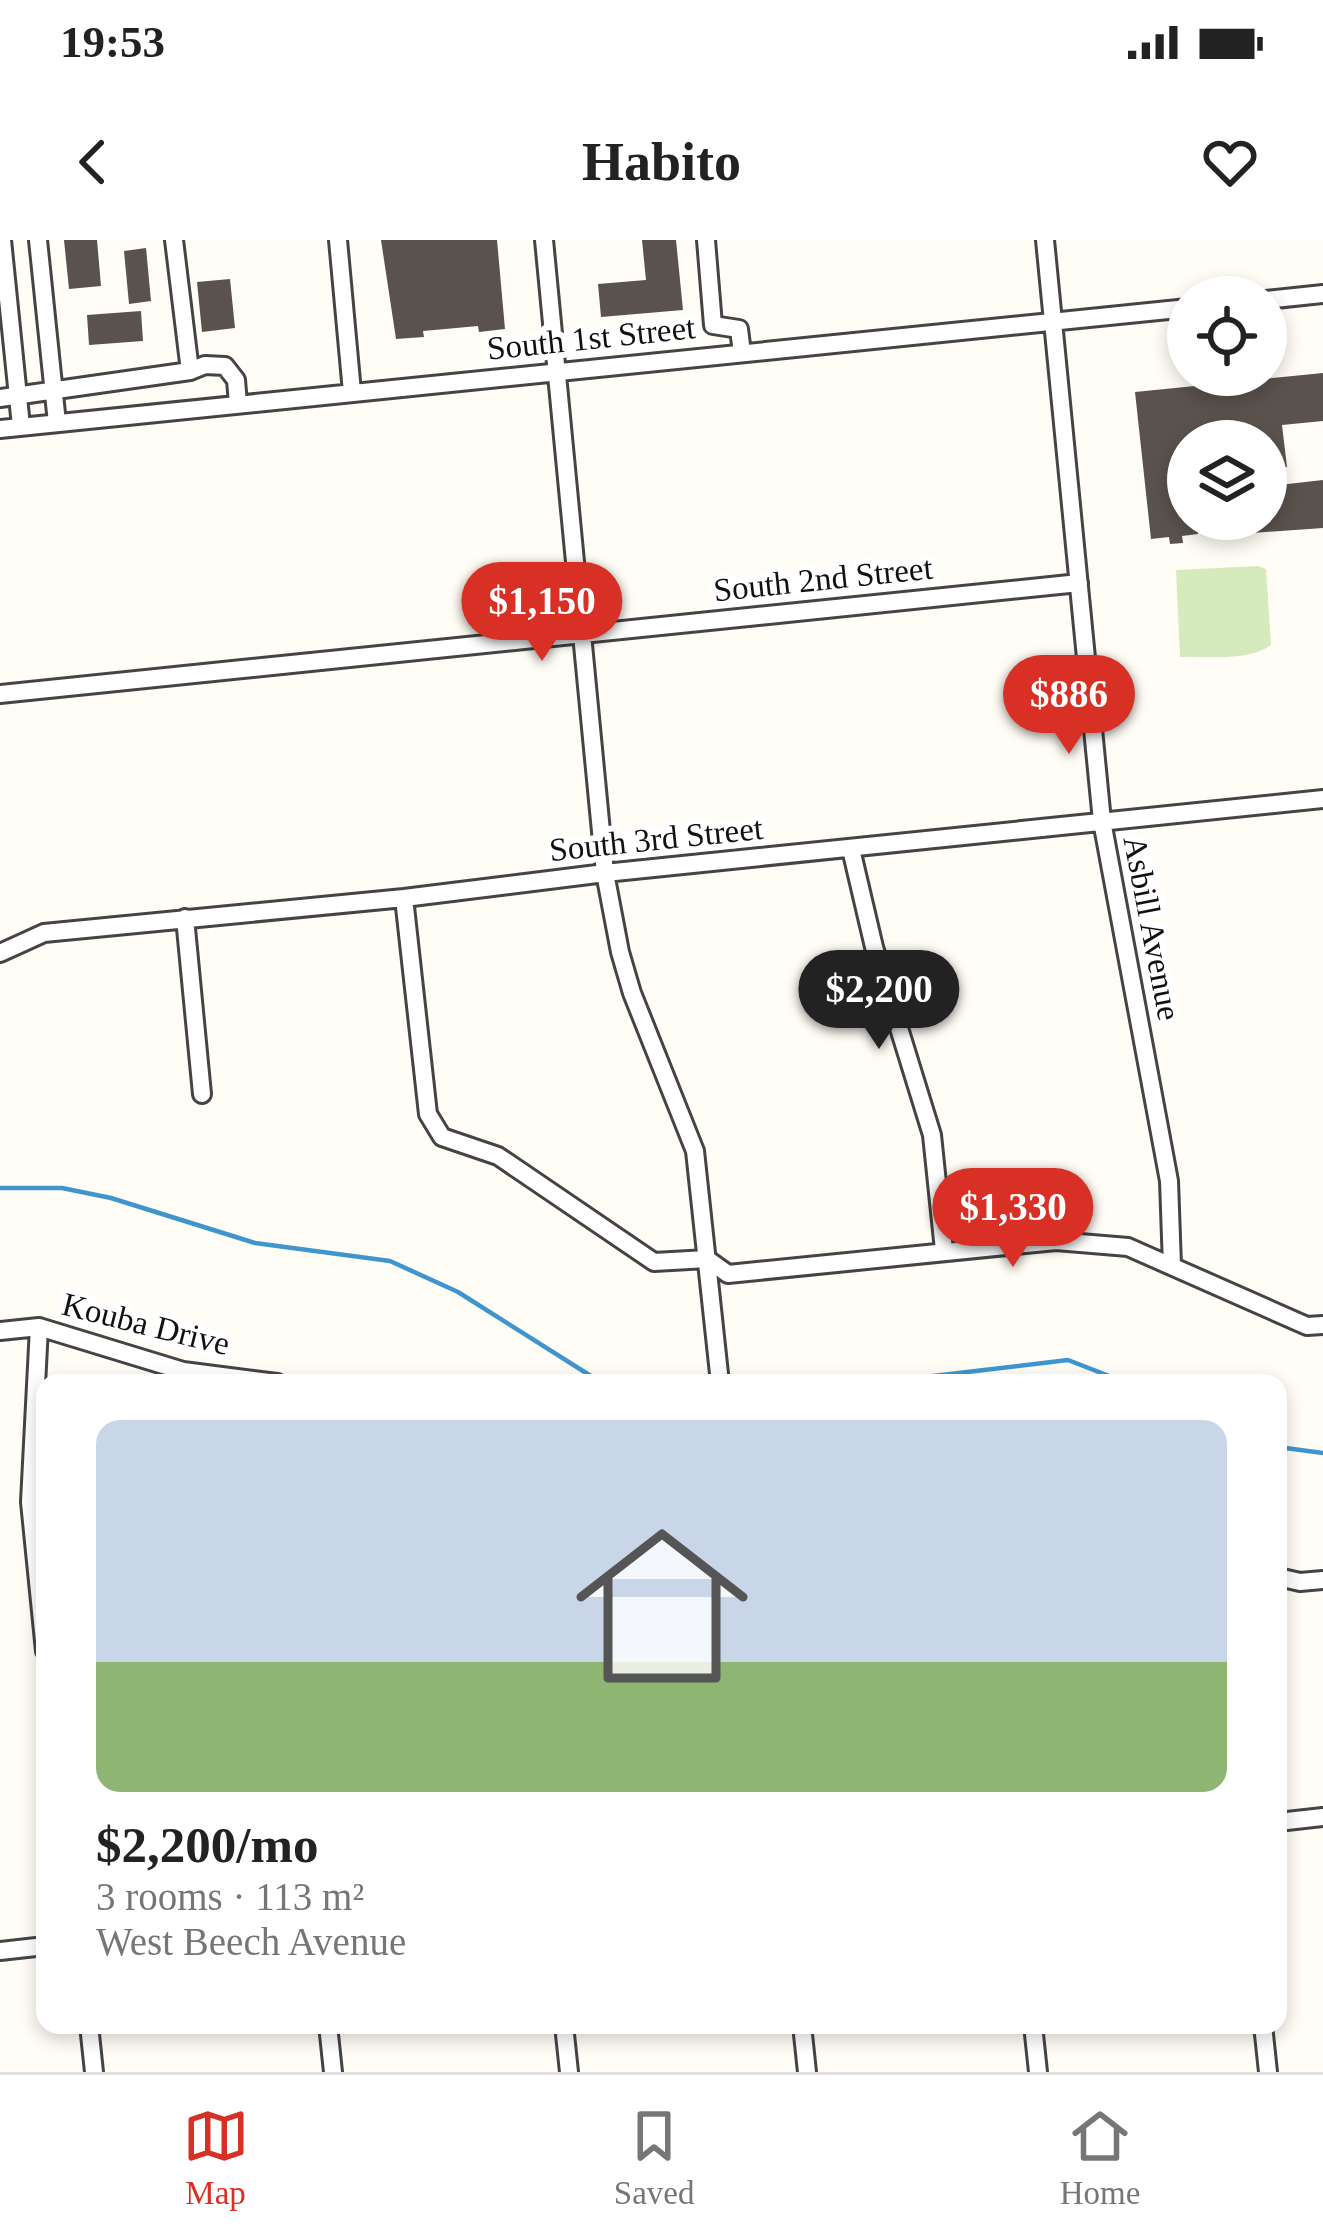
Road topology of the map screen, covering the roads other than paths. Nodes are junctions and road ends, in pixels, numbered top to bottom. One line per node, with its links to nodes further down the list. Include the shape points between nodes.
1 (2, 240): 17 (street)
2 (38, 240): 15 (street)
3 (174, 240): 13 (street)
4 (338, 240): 16 (street)
5 (544, 240): 14 (street)
6 (706, 240): 12 (street, via 713,326 739,329)
7 (1045, 240): 11 (street, Asbill Avenue)
8 (1323, 294): 9 (street)
9 (1287, 298)
10 (1167, 310): 11 (street, South 1st Street)
11 (1053, 322): 12 (street, South 1st Street); 22 (street, Asbill Avenue)
12 (742, 352): 14 (street, South 1st Street)
13 (190, 371): 15 (street); 18 (street, via 225,366)
14 (556, 371): 16 (street, South 1st Street); 23 (street)
15 (54, 392): 17 (street); 19 (street)
16 (352, 392): 18 (street, South 1st Street)
17 (9, 397): 20 (street)
18 (238, 404): 19 (street, South 1st Street)
19 (57, 423): 20 (street, South 1st Street)
20 (21, 427): 21 (street, South 1st Street)
21 (0, 429)
22 (1079, 583): 23 (street, South 2nd Street); 26 (street, Asbill Avenue)
23 (580, 634): 24 (street, South 2nd Street); 28 (street)
24 (0, 694)
25 (1323, 800): 26 (street, South 3rd Street)
26 (1102, 821): 27 (street, South 3rd Street); 35 (street, Asbill Avenue, via 1169,1181)
27 (851, 849): 28 (street, South 3rd Street); 33 (street, via 932,1135)
28 (605, 873): 29 (street, South 3rd Street); 34 (street, via 632,993 695,1151)
29 (404, 898): 30 (street, South 3rd Street); 34 (street, via 428,1114 442,1137 498,1156 654,1262)
30 (184, 918): 31 (street, South 3rd Street, via 44,933); 32 (street)
31 (0, 952)
32 (202, 1094)
33 (944, 1250): 34 (street, via 728,1274); 35 (street, via 1056,1241 1128,1247)
34 (707, 1258): 41 (street)
35 (1172, 1266): 36 (street, via 1306,1326)
36 (1323, 1324)
37 (39, 1327): 38 (street, Kouba Drive); 39 (street); 40 (street, Kouba Drive)
38 (0, 1331)
39 (37, 1374)
40 (206, 1374)
41 (719, 1374)
42 (36, 1385): 43 (street)
43 (36, 1562)
44 (1287, 1579): 45 (street)
45 (1323, 1580)
46 (1323, 1817): 47 (street)
47 (1287, 1821)
48 (36, 1947): 49 (street)
49 (0, 1951)
50 (90, 2034): 56 (street)
51 (329, 2034): 57 (street)
52 (565, 2034): 58 (street)
53 (803, 2034): 59 (street)
54 (1034, 2034): 60 (street)
55 (1264, 2034): 61 (street)
56 (94, 2072)
57 (333, 2072)
58 (569, 2072)
59 (807, 2072)
60 (1038, 2072)
61 (1268, 2072)

